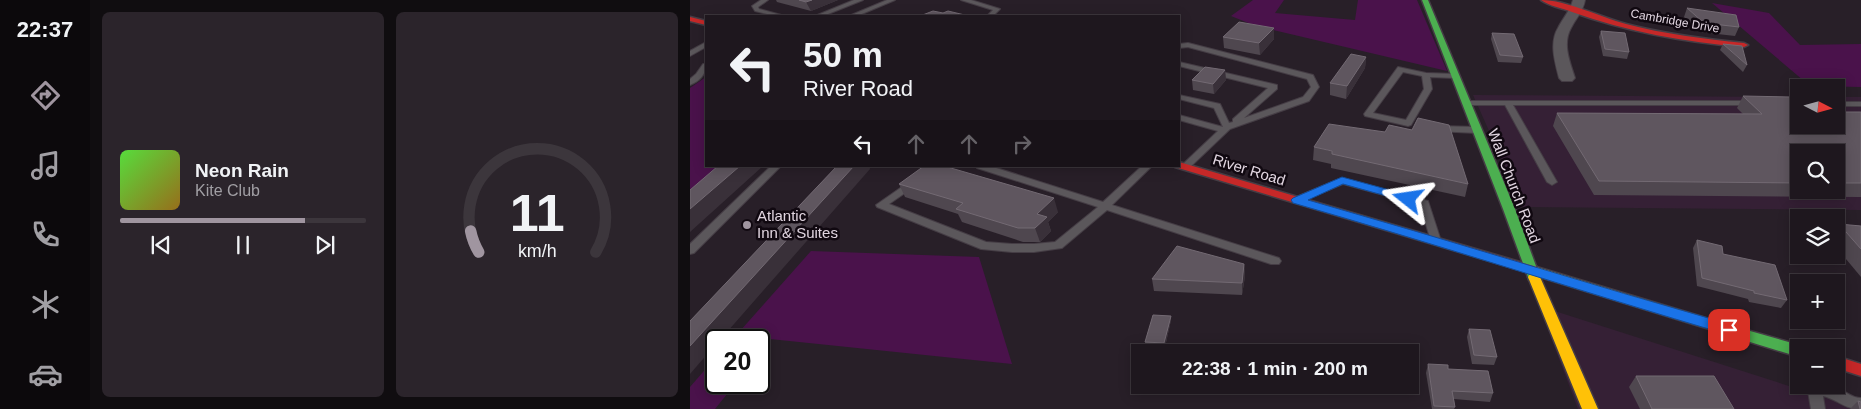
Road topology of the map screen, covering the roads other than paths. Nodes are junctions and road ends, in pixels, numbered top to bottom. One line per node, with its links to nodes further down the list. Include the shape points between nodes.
1 (765, 0): 10 (lane, via 755,6 757,10)
2 (860, 0): 11 (lane)
3 (892, 0): 12 (lane)
4 (964, 0): 8 (lane)
5 (996, 0): 8 (lane)
6 (1425, 0): 23 (main road, Wall Church Road)
7 (1544, 0): 9 (main road, Cambridge Drive)
8 (991, 6): 13 (lane, via 997,8)
9 (1578, 6): 17 (main road, Cambridge Drive, via 1654,33); 24 (street, via 1561,37 1560,51)
10 (778, 15)
11 (821, 15)
12 (854, 15)
13 (991, 15)
14 (690, 19): 15 (main road)
15 (705, 23)
16 (705, 45): 19 (lane)
17 (1744, 45)
18 (1180, 46): 34 (lane, via 1252,60 1310,78 1315,87 1306,99)
19 (690, 54)
20 (1180, 64): 34 (lane, via 1274,87)
21 (705, 67): 25 (lane)
22 (1426, 75): 23 (lane); 33 (lane, via 1428,89); 33 (lane, via 1401,69 1368,114)
23 (1455, 76): 28 (main road, Wall Church Road)
24 (1567, 78)
25 (690, 83)
26 (1180, 96): 34 (lane, via 1217,106)
27 (1508, 102): 28 (lane); 29 (lane); 41 (lane)
28 (1466, 103): 35 (main road, Wall Church Road)
29 (1760, 103)
30 (1845, 104): 31 (lane)
31 (1861, 104)
32 (1180, 117): 34 (lane)
33 (1417, 126): 35 (lane)
34 (1226, 128): 36 (lane)
35 (1477, 130): 47 (main road, Wall Church Road)
36 (1182, 166): 42 (main road, River Road)
37 (777, 167): 45 (lane)
38 (983, 167): 43 (lane)
39 (1147, 167): 43 (lane)
40 (922, 177): 43 (lane, via 882,205 985,246 1034,248 1058,244)
41 (1552, 182)
42 (1297, 200): 44 (main road, River Road); 44 (lane, via 1342,181 1424,203)
43 (1106, 206): 46 (lane)
44 (1436, 241): 47 (main road, River Road)
45 (690, 250)
46 (1275, 262)
47 (1530, 269): 48 (main road, River Road); 54 (main road, Wall Church Road)
48 (1790, 348)
49 (1845, 365): 50 (main road)
50 (1861, 370)
51 (1815, 394): 55 (lane)
52 (1837, 394): 53 (lane, via 1853,404)
53 (1861, 404)
54 (1590, 409)
55 (1818, 409)

